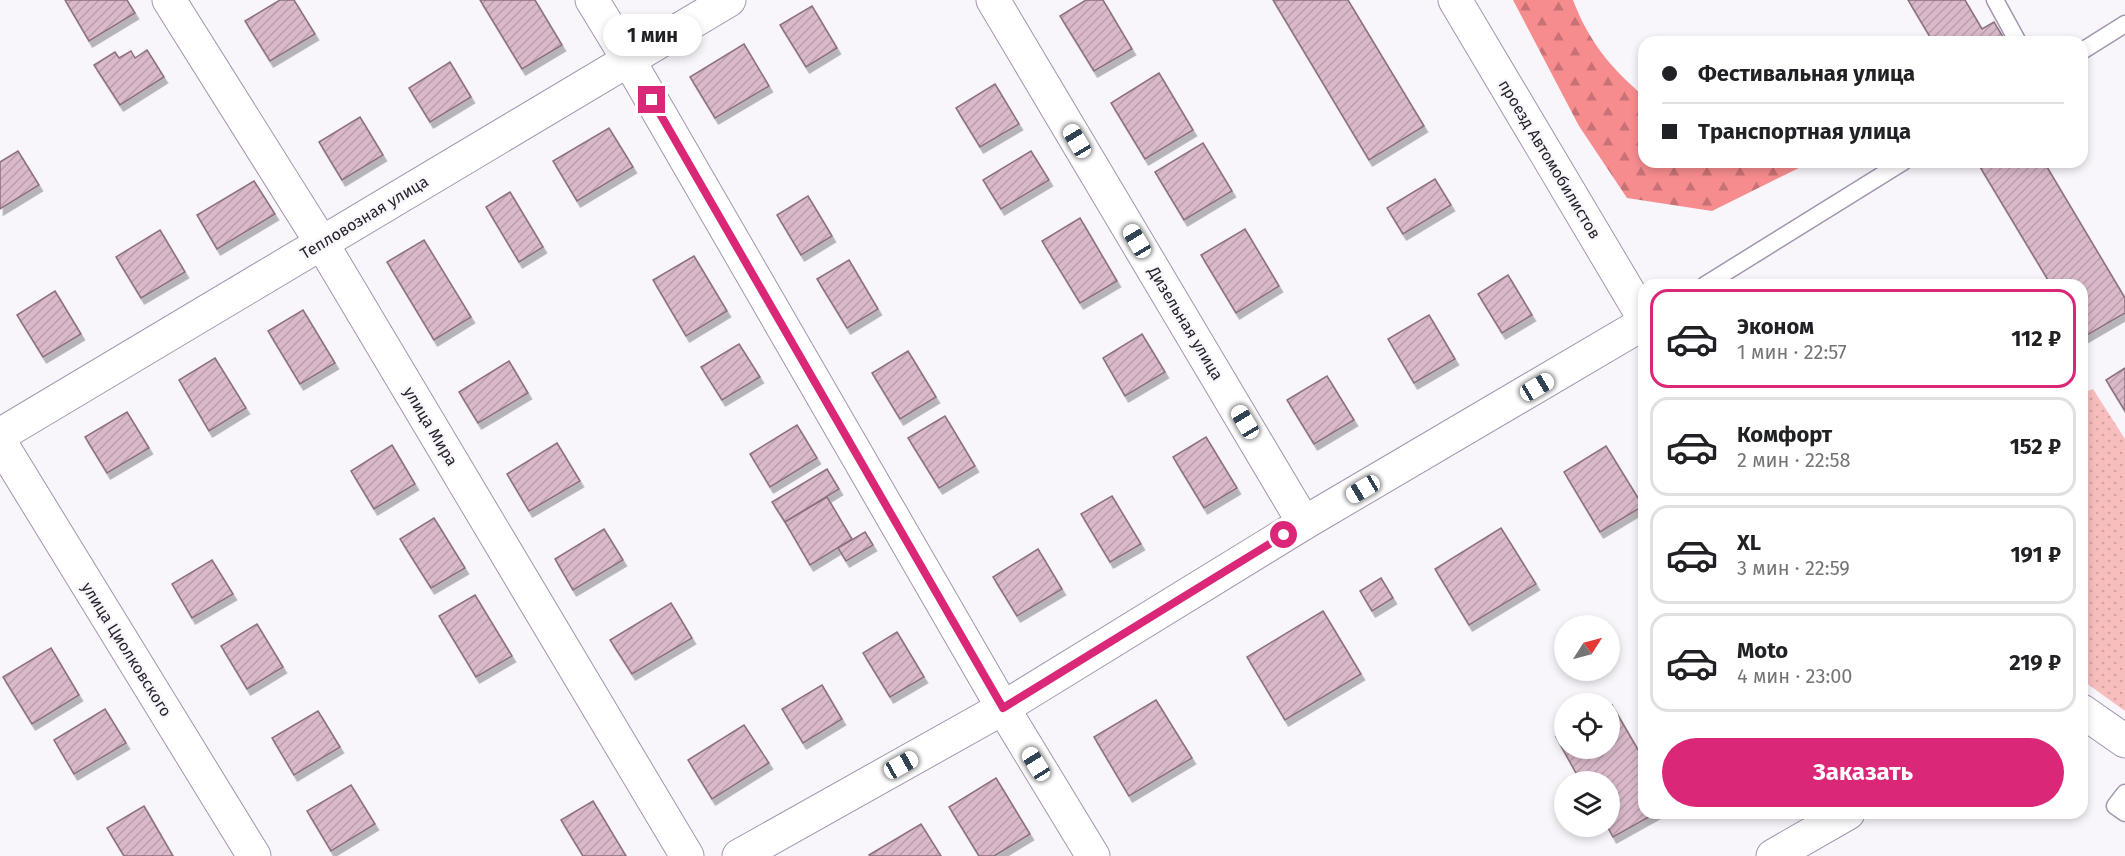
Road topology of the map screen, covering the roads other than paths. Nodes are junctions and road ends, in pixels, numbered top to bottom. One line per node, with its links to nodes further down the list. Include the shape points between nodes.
1 (169, 0): 12 (street, улица Мира)
2 (592, 0): 10 (street)
3 (729, 0): 10 (street, Тепловозная улица)
4 (993, 0): 18 (street, Дизельная улица)
5 (1455, 0): 14 (street, проезд Автомобилистов)
6 (1995, 0): 8 (lane)
7 (2125, 24): 9 (lane)
8 (2015, 36)
9 (2088, 47)
10 (628, 59): 12 (street, Тепловозная улица); 19 (street)
11 (1893, 168): 13 (lane)
12 (321, 242): 16 (street, Тепловозная улица); 26 (street, улица Мира)
13 (1715, 279)
14 (1638, 310)
15 (1638, 324): 18 (street)
16 (0, 435)
17 (0, 442): 25 (street, улица Циолковского)
18 (1305, 523): 19 (street)
19 (1003, 708): 27 (street); 28 (street)
20 (2088, 715): 21 (street)
21 (2125, 741)
22 (2125, 793): 23 (lane, via 2115,806)
23 (2125, 813)
24 (1838, 819): 29 (street)
25 (254, 856)
26 (687, 856)
27 (739, 856)
28 (1093, 856)
29 (1773, 856)

